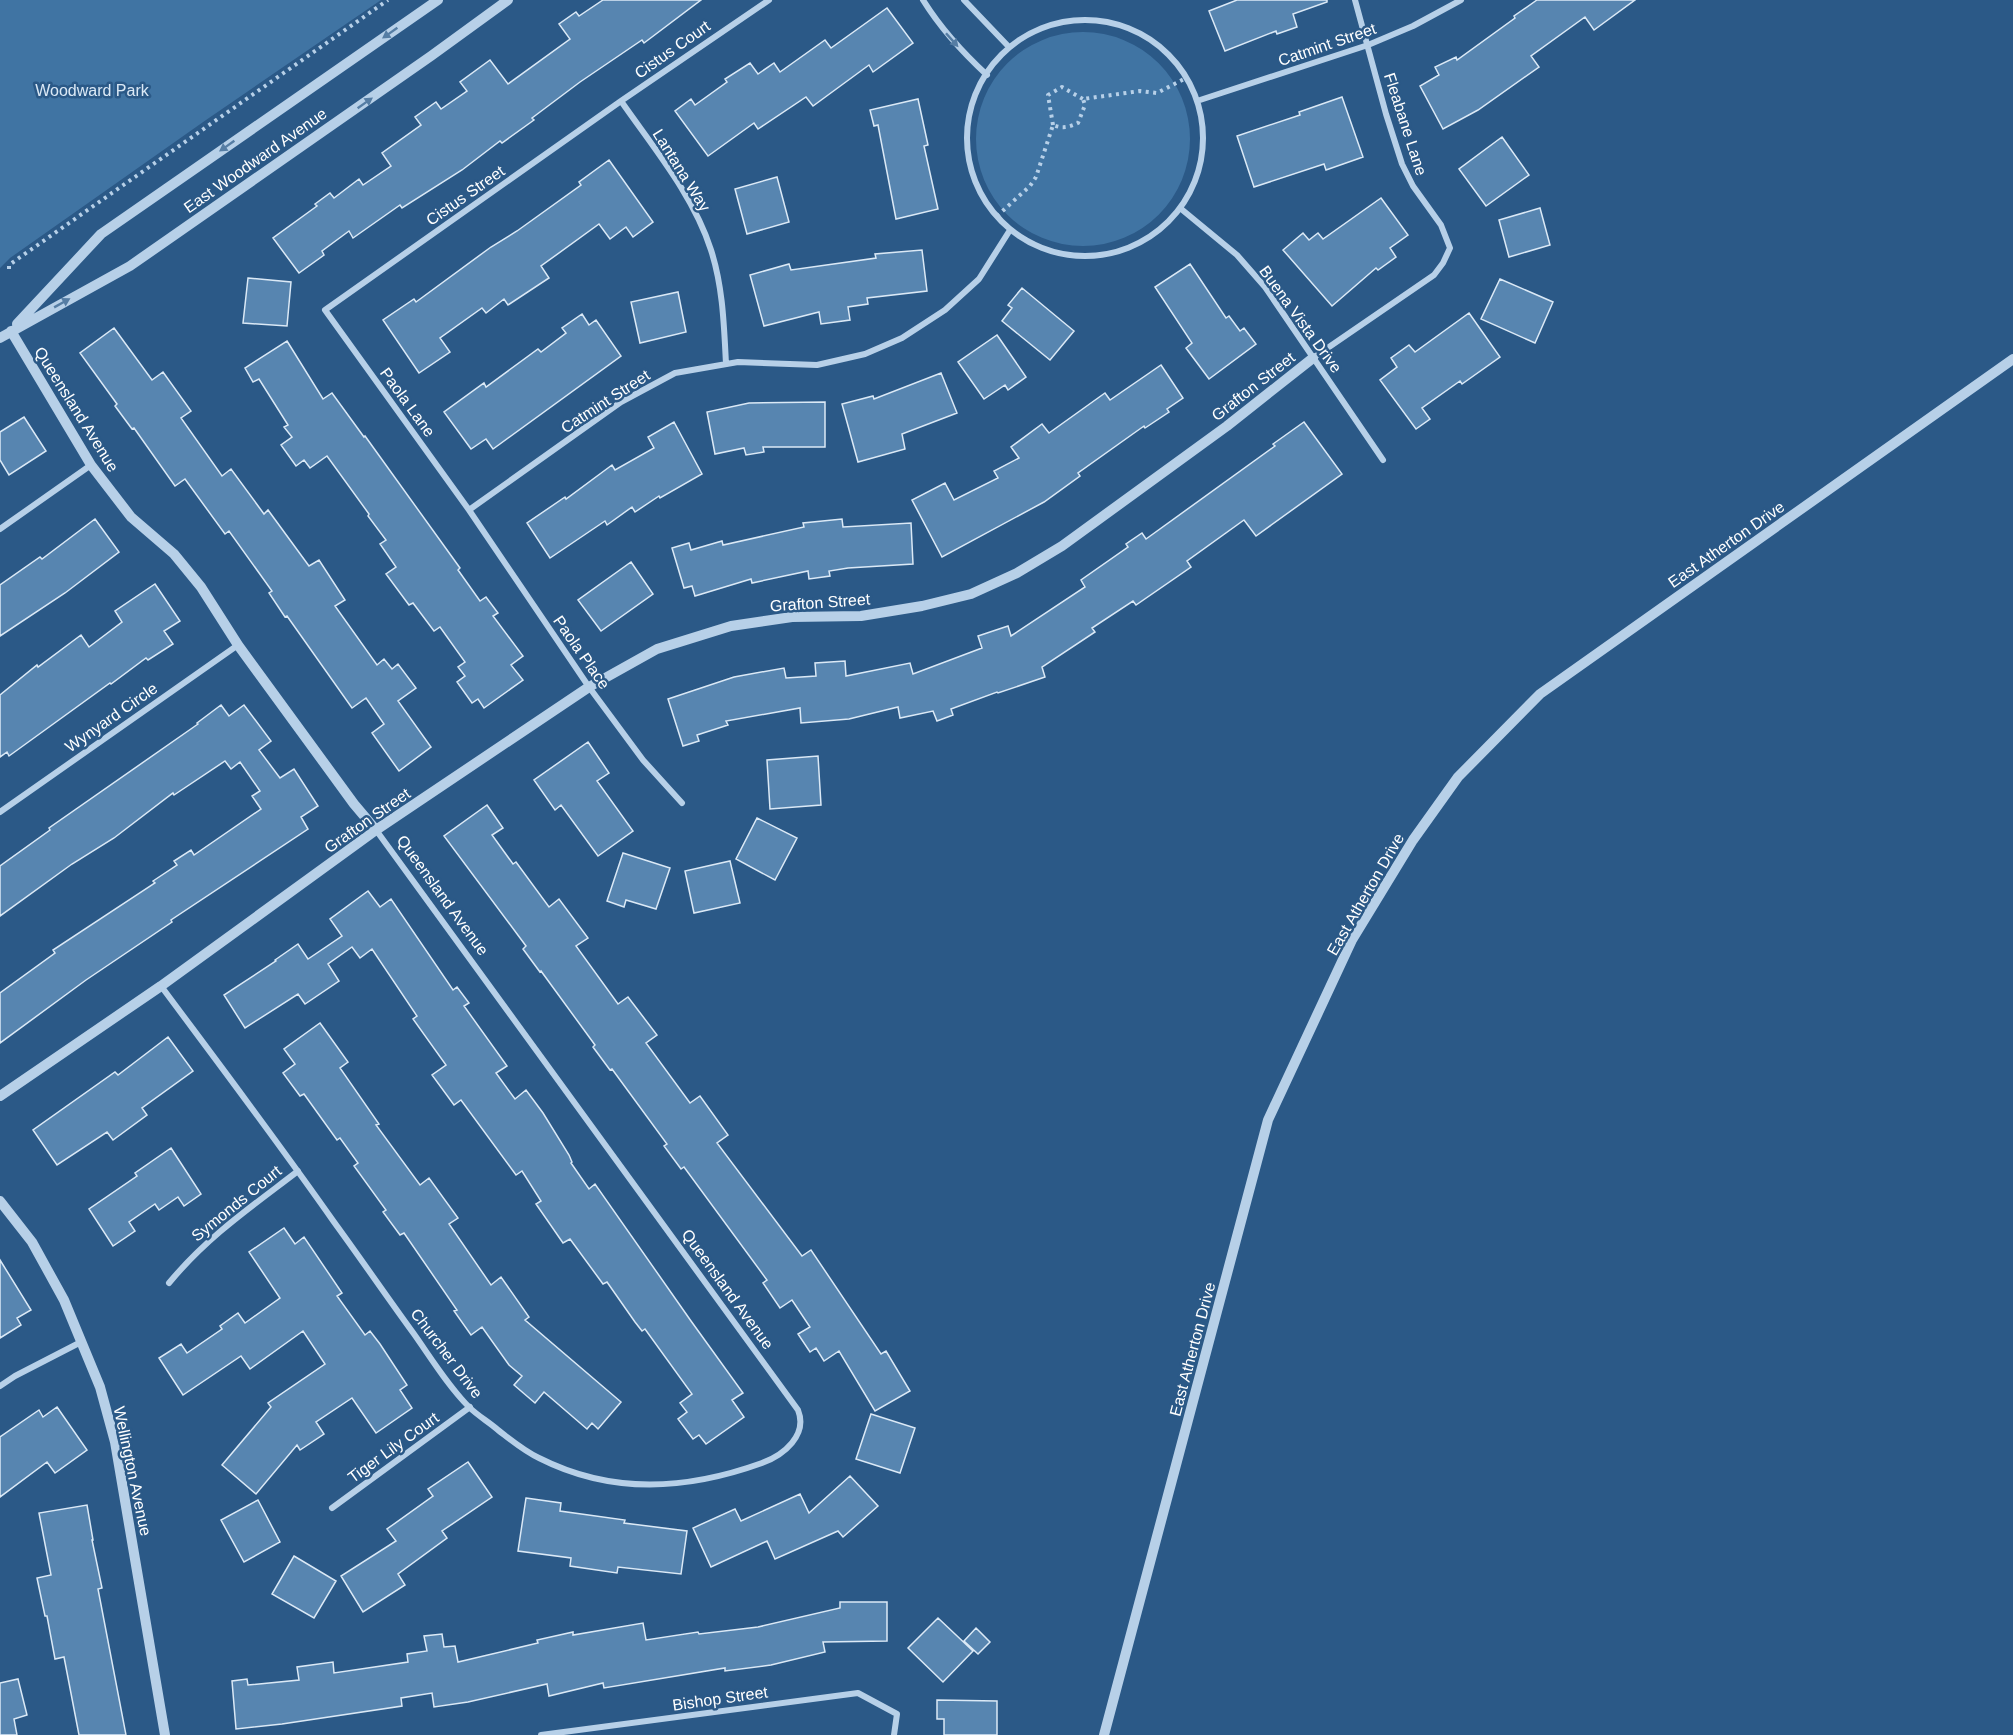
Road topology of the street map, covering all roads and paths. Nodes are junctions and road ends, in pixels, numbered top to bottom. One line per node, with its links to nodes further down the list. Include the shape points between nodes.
1 (388, 0): 21 (path, via 9,265)
2 (438, 0): 23 (street, East Woodward Avenue, one-way to 23, via 101,234)
3 (508, 0): 23 (street, East Woodward Avenue, one-way to 3, via 130,266)
4 (769, 0): 14 (street, Cistus Court)
5 (923, 0): 11 (street, one-way to 11, via 943,29)
6 (964, 0): 10 (street)
7 (1356, 0): 9 (street, Fleabane Lane)
8 (1461, 0): 9 (street, Catmint Street)
9 (1368, 45): 15 (street, Catmint Street); 20 (street, Fleabane Lane, via 1402,164 1441,225)
10 (1009, 47): 11 (street); 12 (street, via 1049,25 1077,19 1110,22 1140,33 1160,46)
11 (987, 75): 18 (street, via 977,87 967,121 966,144 974,180)
12 (1186, 78): 13 (path, via 1157,93 1140,91); 15 (street)
13 (1083, 99): 16 (path, via 1085,105 1078,123 1061,128); 16 (path, via 1062,87 1048,95)
14 (621, 100): 22 (street, Cistus Street); 27 (street, Lantana Way, via 695,209 722,293)
15 (1197, 101): 17 (street, via 1202,152 1193,186)
16 (1053, 125): 18 (path, via 1036,177)
17 (1180, 208): 19 (street, via 1148,238 1095,256 1059,253 1036,246); 25 (street, Buena Vista Drive, via 1237,255 1265,287)
18 (997, 216): 19 (street)
19 (1010, 230): 27 (street, Catmint Street, via 979,279 945,310 902,338 865,354 817,365)
20 (1450, 248): 25 (street, Grafton Street, via 1434,275)
21 (9, 269)
22 (325, 310): 30 (street, Paola Lane)
23 (11, 331): 24 (street, East Woodward Avenue); 29 (street, Queensland Avenue)
24 (0, 338)
25 (1313, 358): 28 (street, Buena Vista Drive); 33 (street, Grafton Street, via 1062,546 971,594 861,616 792,617 731,626 657,650)
26 (2013, 358): 50 (street, East Atherton Drive, via 1540,694 1458,777 1413,840 1352,940 1268,1120)
27 (726, 364): 30 (street, Catmint Street, via 675,373 621,402)
28 (1383, 460)
29 (91, 465): 31 (street); 32 (street, Queensland Avenue, via 131,517 174,555 201,588)
30 (469, 510): 33 (street, Paola Place)
31 (0, 529)
32 (238, 645): 35 (street, Wynyard Circle); 36 (street, Queensland Avenue)
33 (589, 687): 34 (street, Paola Place, via 643,760); 36 (street, Grafton Street)
34 (682, 803)
35 (0, 812)
36 (376, 830): 37 (street, Grafton Street); 44 (street, Queensland Avenue)
37 (160, 986): 38 (street, Grafton Street); 39 (street, Churcher Drive)
38 (0, 1096)
39 (298, 1171): 41 (street, Symonds Court, via 210,1239); 45 (street, Churcher Drive)
40 (0, 1201): 42 (street, Wellington Avenue, via 32,1242 64,1300)
41 (169, 1283)
42 (81, 1342): 43 (street); 47 (street, Wellington Avenue, via 100,1387 115,1442)
43 (0, 1386)
44 (786, 1394): 45 (street, Churcher Drive, via 801,1419 798,1435 784,1451 724,1477 668,1485 614,1483 540,1459)
45 (470, 1407): 46 (street, Tiger Lily Court)
46 (332, 1508)
47 (165, 1735)
48 (541, 1735): 49 (street, Bishop Street, via 858,1693 897,1714)
49 (894, 1735)
50 (1104, 1735)

